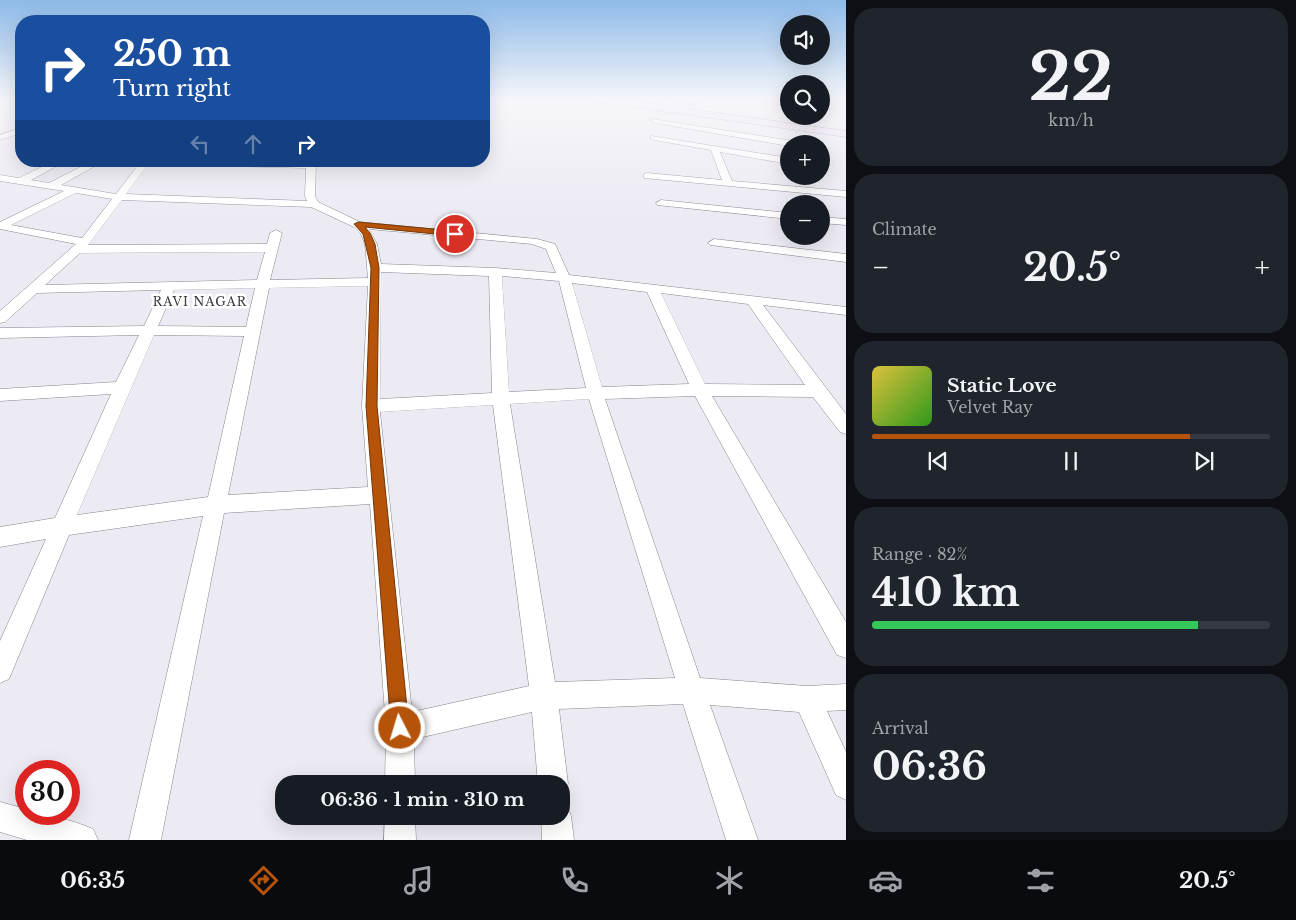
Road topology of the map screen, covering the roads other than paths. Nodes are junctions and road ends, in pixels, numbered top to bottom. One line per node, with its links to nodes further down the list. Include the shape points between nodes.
1 (655, 138): 6 (street)
2 (758, 138): 4 (street)
3 (0, 140): 5 (street)
4 (780, 142)
5 (15, 143)
6 (714, 148): 7 (street); 15 (street)
7 (780, 160)
8 (49, 167): 14 (street)
9 (88, 167): 16 (street)
10 (141, 167): 20 (street)
11 (310, 167): 22 (street, via 310,196)
12 (648, 176): 15 (street)
13 (0, 178): 14 (street)
14 (20, 181): 16 (street); 17 (street)
15 (728, 182): 19 (street, via 807,187)
16 (51, 186): 18 (street)
17 (0, 190)
18 (74, 190): 20 (street); 27 (street)
19 (846, 194)
20 (120, 197): 22 (street); 29 (street)
21 (661, 203): 23 (street)
22 (314, 204): 26 (street)
23 (780, 215)
24 (830, 221): 25 (street)
25 (846, 222)
26 (358, 224): 32 (street, via 371,244); 33 (street, via 546,244 550,246)
27 (0, 226): 29 (street)
28 (714, 243): 30 (street)
29 (81, 246): 34 (street, via 154,248 274,241); 36 (street)
30 (846, 258)
31 (495, 272): 32 (street); 33 (street); 49 (street)
32 (375, 275): 34 (street); 50 (street)
33 (565, 278): 37 (street); 47 (street)
34 (263, 283): 35 (street); 42 (street)
35 (170, 285): 36 (street); 41 (street)
36 (33, 289): 40 (street)
37 (653, 290): 38 (street); 45 (street)
38 (754, 301): 39 (street); 46 (street)
39 (846, 311)
40 (0, 319)
41 (148, 330): 42 (street); 43 (street); 44 (street)
42 (252, 332): 53 (street)
43 (0, 333)
44 (122, 387): 48 (street); 54 (street)
45 (700, 390): 46 (street); 47 (street); 56 (street)
46 (818, 391): 51 (street)
47 (594, 392): 49 (street); 58 (street)
48 (0, 395)
49 (500, 398): 50 (street); 59 (street)
50 (372, 406): 52 (street)
51 (846, 427)
52 (379, 495): 53 (street); 62 (street)
53 (215, 505): 54 (street); 70 (street)
54 (63, 526): 55 (street); 57 (street)
55 (0, 537)
56 (846, 646)
57 (0, 670)
58 (691, 690): 59 (street); 61 (street); 73 (street)
59 (544, 696): 62 (street); 64 (street)
60 (846, 697): 61 (street)
61 (807, 699): 65 (street)
62 (400, 728): 63 (street)
63 (400, 775)
64 (551, 775)
65 (846, 785)
66 (0, 817): 69 (street)
67 (400, 825): 71 (street)
68 (557, 825): 72 (street)
69 (82, 840)
70 (145, 840)
71 (400, 840)
72 (558, 840)
73 (742, 840)

